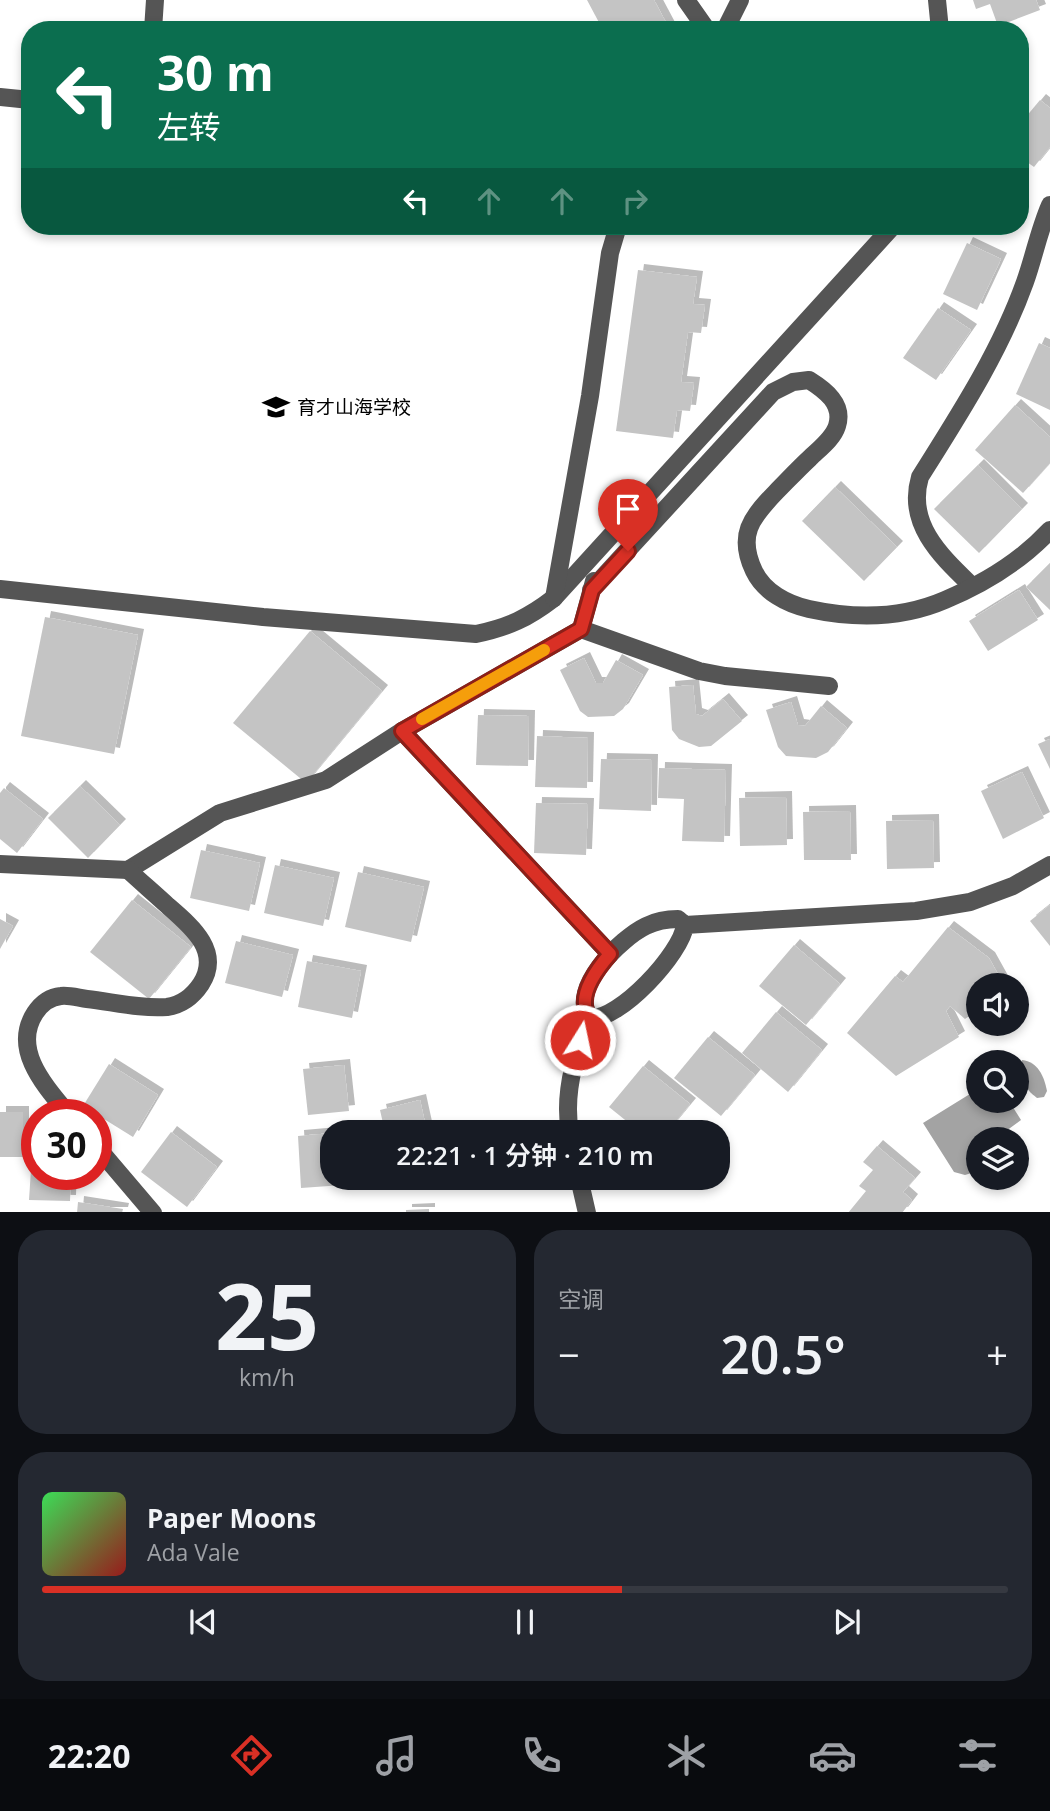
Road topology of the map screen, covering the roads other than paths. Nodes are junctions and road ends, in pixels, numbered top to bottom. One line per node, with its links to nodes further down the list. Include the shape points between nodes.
1 (155, 0): 5 (street)
2 (686, 0): 6 (street)
3 (740, 0): 7 (street)
4 (937, 0): 8 (street)
5 (154, 21)
6 (701, 21)
7 (730, 21)
8 (939, 21)
9 (0, 97): 10 (street)
10 (21, 99)
11 (1050, 205): 16 (street, via 1025,283 995,348 920,477 916,492 920,522 930,539)
12 (615, 235): 19 (street)
13 (885, 235): 15 (street)
14 (1050, 530): 16 (street, via 1006,567)
15 (604, 544): 18 (street); 19 (street)
16 (972, 586): 18 (street, via 911,612 874,616 795,605 773,593 757,576 746,548 750,522 837,426 838,409 827,392 810,380 773,392)
17 (0, 589): 19 (street, via 477,634 507,627)
18 (592, 590): 20 (street)
19 (554, 598)
20 (581, 629): 21 (street, via 699,671); 22 (street)
21 (829, 686)
22 (402, 731): 25 (street, via 326,780 220,813); 27 (street)
23 (0, 864): 25 (street)
24 (1050, 865): 26 (street, via 1013,886 970,902 916,911)
25 (128, 870): 29 (street, via 203,941 209,965 205,978 175,1006 61,996 44,1002 27,1031 27,1049)
26 (685, 925): 27 (street, via 678,919 660,921 631,935); 28 (street, via 677,946 639,991 606,1016)
27 (610, 954): 28 (street, via 588,988 585,1002)
28 (590, 1018): 30 (street, via 572,1075)
29 (57, 1099)
30 (570, 1120)
31 (112, 1165): 33 (street)
32 (582, 1190): 34 (street)
33 (152, 1212)
34 (587, 1212)

